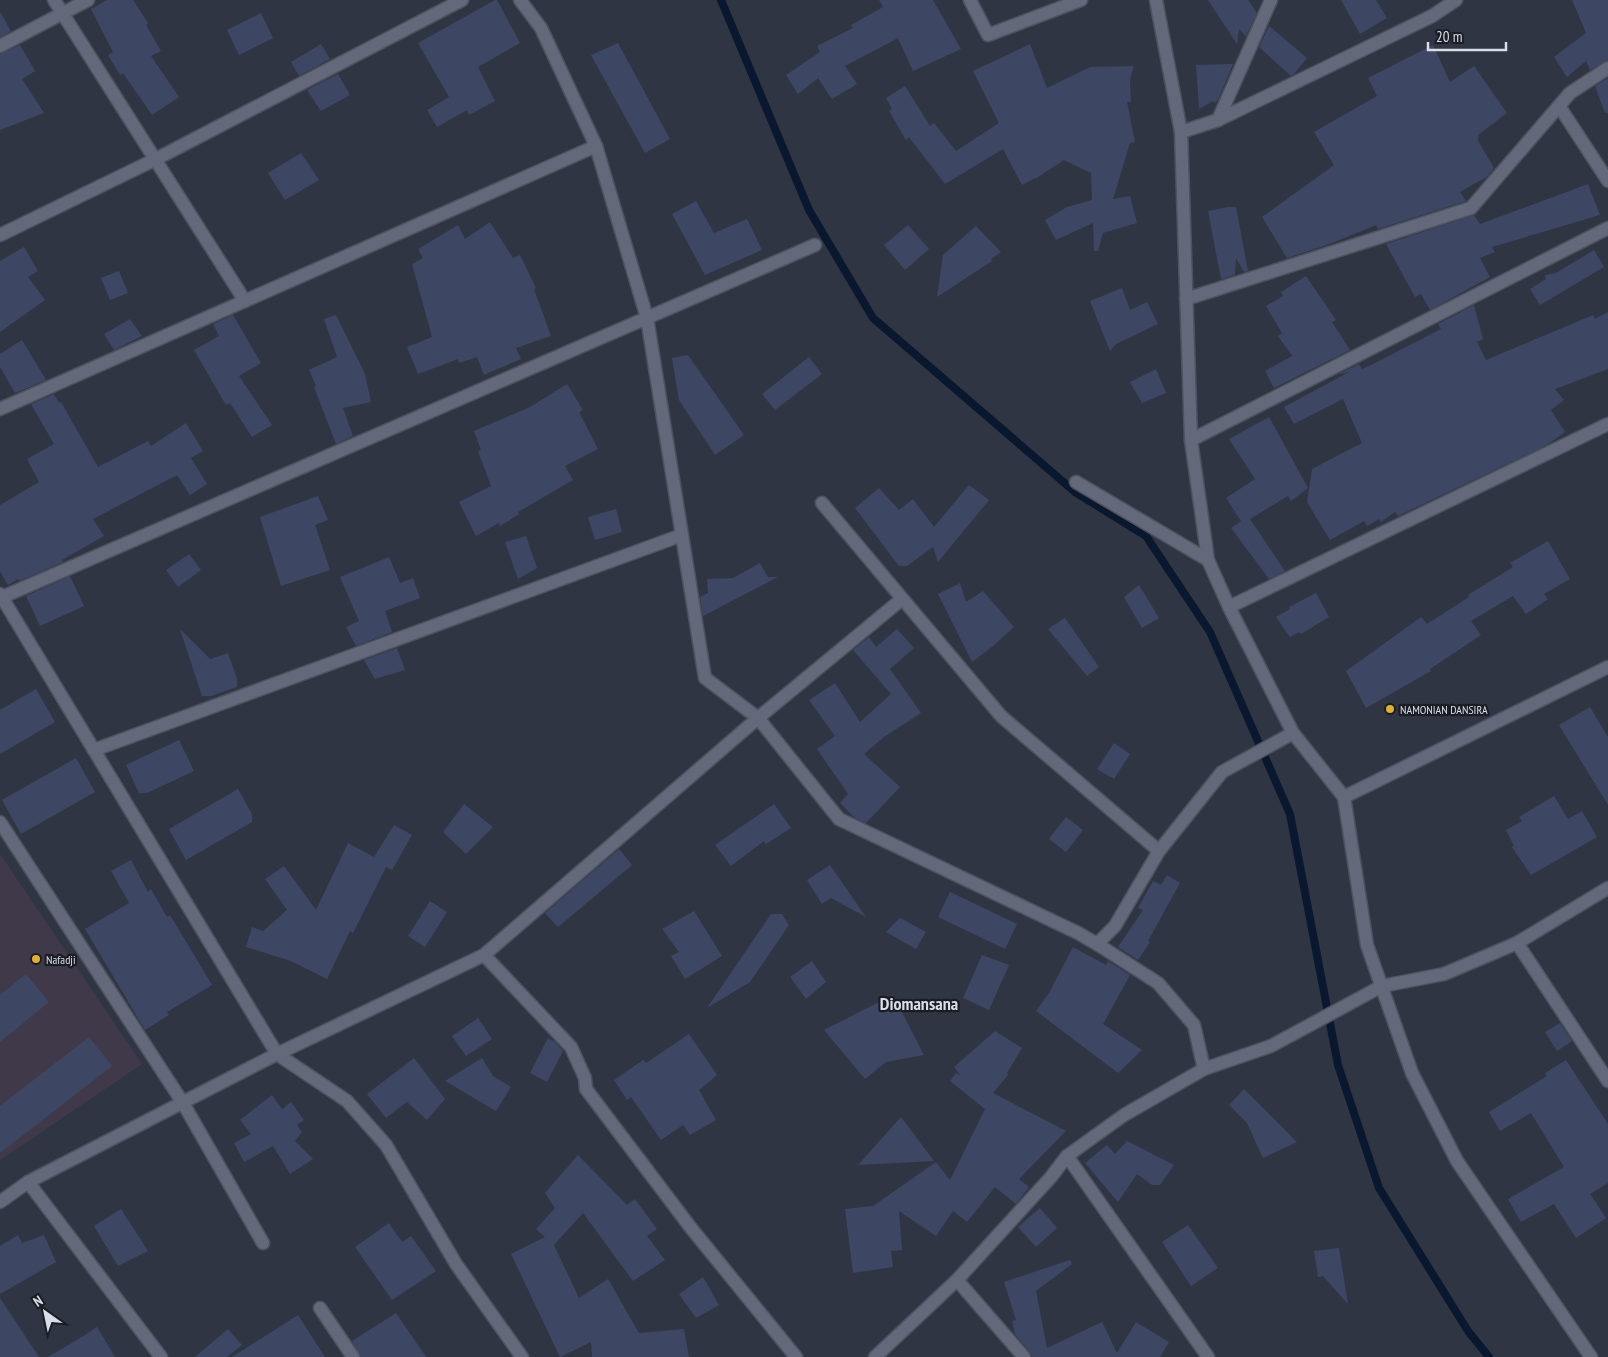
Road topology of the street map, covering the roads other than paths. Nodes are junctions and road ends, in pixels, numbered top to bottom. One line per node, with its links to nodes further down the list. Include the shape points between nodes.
1 (54, 0): 10 (street)
2 (88, 0): 10 (street)
3 (462, 0): 17 (street)
4 (520, 0): 16 (street, via 541,28)
5 (970, 0): 6 (street, via 988,35)
6 (1081, 0)
7 (1156, 0): 15 (street)
8 (1270, 0): 14 (street)
9 (1456, 0): 14 (street, via 1432,16)
10 (63, 13): 11 (street); 17 (street)
11 (0, 46)
12 (1608, 68): 13 (street, via 1570,93)
13 (1559, 106): 18 (street); 22 (street, via 1471,208)
14 (1218, 120): 15 (street)
15 (1181, 132): 22 (street)
16 (596, 146): 23 (street); 24 (street)
17 (156, 159): 20 (street); 23 (street)
18 (1608, 181)
19 (1608, 228): 27 (street)
20 (0, 234)
21 (816, 245): 24 (street)
22 (1186, 299): 27 (street)
23 (245, 301): 25 (street)
24 (647, 318): 30 (street); 32 (street)
25 (0, 409)
26 (1608, 424): 34 (street)
27 (1191, 440): 31 (street)
28 (1076, 482): 31 (street)
29 (822, 503): 33 (street)
30 (682, 536): 36 (street, via 705,678); 38 (street)
31 (1208, 560): 34 (street)
32 (1, 596): 38 (street)
33 (902, 599): 36 (street); 41 (street, via 1001,716)
34 (1229, 607): 37 (street)
35 (1608, 667): 39 (street)
36 (758, 718): 44 (street, via 839,819); 45 (street)
37 (1293, 733): 39 (street); 41 (street, via 1222,772)
38 (94, 750): 47 (street)
39 (1344, 797): 46 (street, via 1367,945)
40 (0, 822): 50 (street)
41 (1159, 851): 44 (street, via 1115,926)
42 (1608, 888): 43 (street)
43 (1517, 943): 46 (street, via 1444,974); 49 (street)
44 (1096, 944): 48 (street, via 1158,983 1194,1025)
45 (484, 955): 47 (street); 60 (street, via 571,1047 585,1078 586,1089 691,1228)
46 (1382, 986): 48 (street, via 1271,1046); 64 (street, via 1412,1073 1456,1161)
47 (277, 1054): 50 (street); 59 (street, via 347,1101 386,1146 456,1264)
48 (1204, 1069): 51 (street, via 1124,1115)
49 (1608, 1081)
50 (182, 1103): 52 (street); 54 (street)
51 (1067, 1156): 55 (street); 63 (street)
52 (28, 1182): 53 (street); 57 (street)
53 (0, 1202)
54 (263, 1243)
55 (957, 1280): 61 (street); 62 (street)
56 (320, 1308): 58 (street)
57 (161, 1357)
58 (352, 1357)
59 (522, 1357)
60 (796, 1357)
61 (875, 1357)
62 (1024, 1357)
63 (1208, 1357)
64 (1591, 1357)

